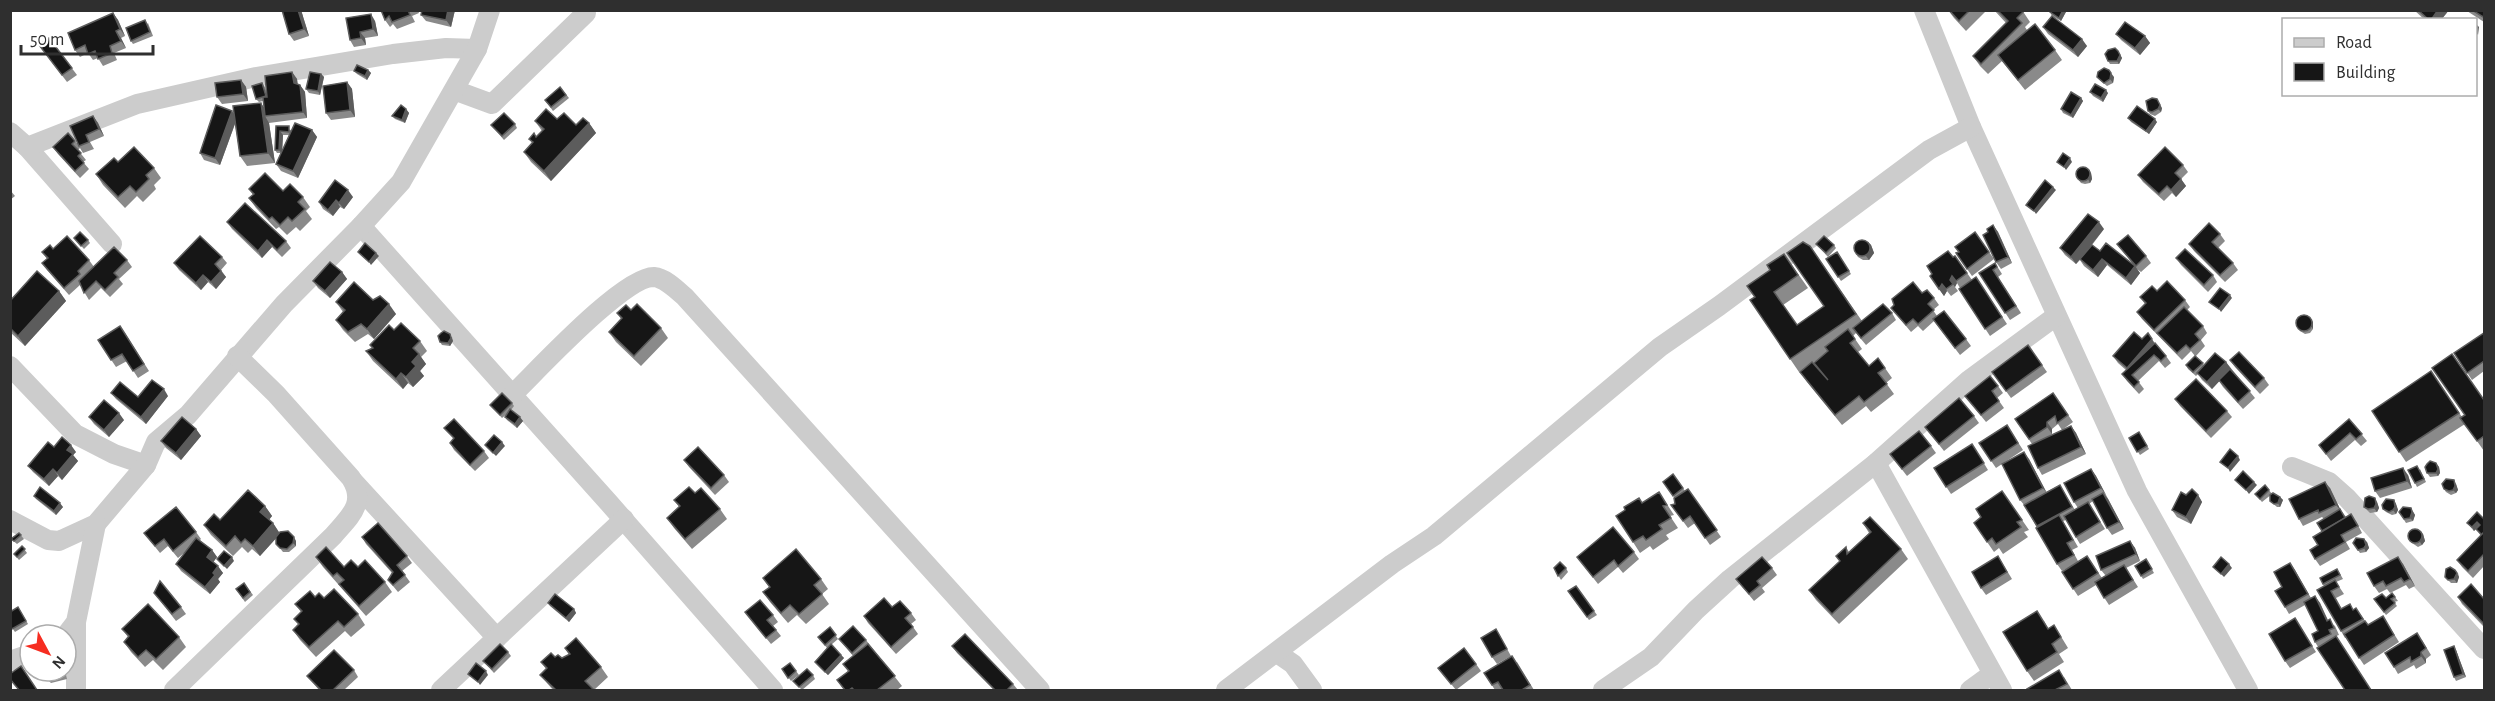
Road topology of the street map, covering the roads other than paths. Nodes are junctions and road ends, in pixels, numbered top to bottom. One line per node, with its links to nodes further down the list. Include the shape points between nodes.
1 (490, 10): 4 (street)
2 (1924, 10): 6 (street)
3 (586, 13): 5 (street, via 492,104)
4 (477, 49): 5 (street); 8 (street, via 393,54 256,77 137,104)
5 (453, 90): 9 (street, via 401,182)
6 (1971, 127): 11 (street); 25 (street, via 1929,150 1660,348 1434,536)
7 (10, 132): 8 (street)
8 (27, 147): 10 (street)
9 (361, 226): 12 (street); 14 (street)
10 (112, 244)
11 (2055, 316): 15 (street, via 1969,380); 35 (street, via 2137,491)
12 (237, 356): 16 (street, via 188,415 156,442); 18 (street)
13 (10, 366): 16 (street, via 75,434)
14 (513, 394): 19 (street); 30 (street, via 627,287 652,277 663,280 685,297)
15 (1876, 463): 26 (street); 33 (street, via 1730,579 1651,657)
16 (146, 465): 21 (street)
17 (2292, 467): 24 (street, via 2329,482 2347,498)
18 (351, 478): 23 (street); 27 (street, via 358,499 350,516)
19 (624, 519): 23 (street); 29 (street)
20 (10, 520): 21 (street, via 48,540 59,541)
21 (96, 524): 22 (street)
22 (72, 623)
23 (497, 638): 28 (street)
24 (2484, 649)
25 (1277, 653): 31 (street); 32 (street, via 1293,664)
26 (1997, 682): 34 (street)
27 (174, 690)
28 (441, 690)
29 (773, 690)
30 (1040, 690)
31 (1226, 690)
32 (1312, 690)
33 (1603, 690)
34 (1970, 690)
35 (2248, 690)

